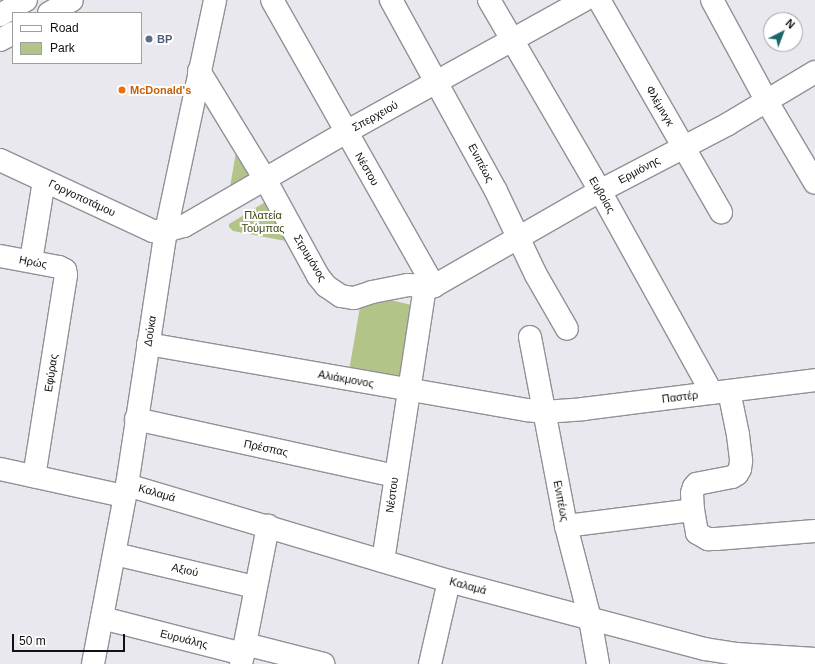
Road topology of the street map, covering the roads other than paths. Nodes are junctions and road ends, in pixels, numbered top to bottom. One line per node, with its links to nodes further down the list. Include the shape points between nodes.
1 (26, 0): 11 (street)
2 (72, 0): 10 (street)
3 (215, 0): 15 (street, Δούκα)
4 (272, 0): 19 (street, Νέστου)
5 (391, 0): 17 (street, Ενιπέως)
6 (489, 0): 14 (street, Ευβοίας)
7 (584, 0): 14 (street, Σπερχειού)
8 (599, 0): 20 (street, Φλέμινγκ)
9 (712, 0): 18 (street)
10 (51, 12)
11 (0, 15)
12 (12, 34): 13 (street)
13 (0, 40)
14 (511, 40): 17 (street, Σπερχειού); 25 (street, Ευβοίας)
15 (199, 71): 22 (street, Στρυμόνος); 27 (street, Δούκα)
16 (815, 72): 18 (street, Ερμιόνης)
17 (437, 81): 19 (street, Σπερχειού); 28 (street, Ενιπέως)
18 (766, 100): 20 (street, Ερμιόνης, via 728,124); 24 (street)
19 (346, 132): 22 (street, Σπερχειού); 32 (street, Νέστου)
20 (684, 146): 25 (street, Ερμιόνης); 26 (street, Φλέμινγκ)
21 (0, 160): 23 (street, Γοργοποτάμου)
22 (265, 179): 27 (street, Σπερχειού, via 184,226); 32 (street, Στρυμόνος, via 318,276 334,293 354,298 407,285)
23 (44, 180): 27 (street, Γοργοποτάμου, via 153,231); 30 (street)
24 (815, 183)
25 (600, 191): 28 (street, Ερμιόνης); 38 (street, Ευβοίας)
26 (721, 212)
27 (166, 231): 35 (street, Δούκα)
28 (519, 237): 32 (street, Ερμιόνης); 33 (street, Ενιπέως, via 536,275)
29 (0, 256): 30 (street, Ηρώς)
30 (31, 261): 31 (street, Ηρώς)
31 (65, 270): 42 (street, Εφύρας)
32 (434, 284): 37 (street, Νέστου)
33 (567, 329)
34 (530, 337): 39 (street, Ενιπέως)
35 (148, 344): 37 (street, Αλιάκμονος); 40 (street, Δούκα)
36 (815, 380): 38 (street, Παστέρ)
37 (409, 390): 39 (street, Αλιάκμονος); 43 (street, Νέστου)
38 (720, 392): 39 (street, Παστέρ); 45 (street, Ευβοίας, via 738,435 740,469 732,477 697,484 692,493)
39 (544, 412): 47 (street, Ενιπέως)
40 (136, 419): 43 (street, Πρέσπας); 44 (street, Δούκα)
41 (0, 469): 42 (street, Καλαμά)
42 (34, 476): 44 (street, Καλαμά)
43 (395, 476): 50 (street, Νέστου)
44 (126, 490): 46 (street, Καλαμά); 49 (street, Δούκα)
45 (693, 510): 47 (street); 48 (street, Ευβοίας, via 697,533 708,539)
46 (268, 526): 50 (street, Καλαμά); 52 (street)
47 (566, 526): 54 (street, Ενιπέως)
48 (815, 531)
49 (114, 554): 52 (street, Αξιού); 53 (street, Δούκα)
50 (383, 561): 51 (street, Καλαμά)
51 (449, 581): 54 (street, Καλαμά); 59 (street)
52 (255, 587): 55 (street)
53 (102, 618): 55 (street, Ευρυάλης); 57 (street, Δούκα)
54 (590, 619): 56 (street, Καλαμά, via 705,649 736,654); 60 (street, Ενιπέως)
55 (243, 654): 58 (street, Ευρυάλης)
56 (815, 659)
57 (93, 664)
58 (324, 664)
59 (430, 664)
60 (598, 664)

